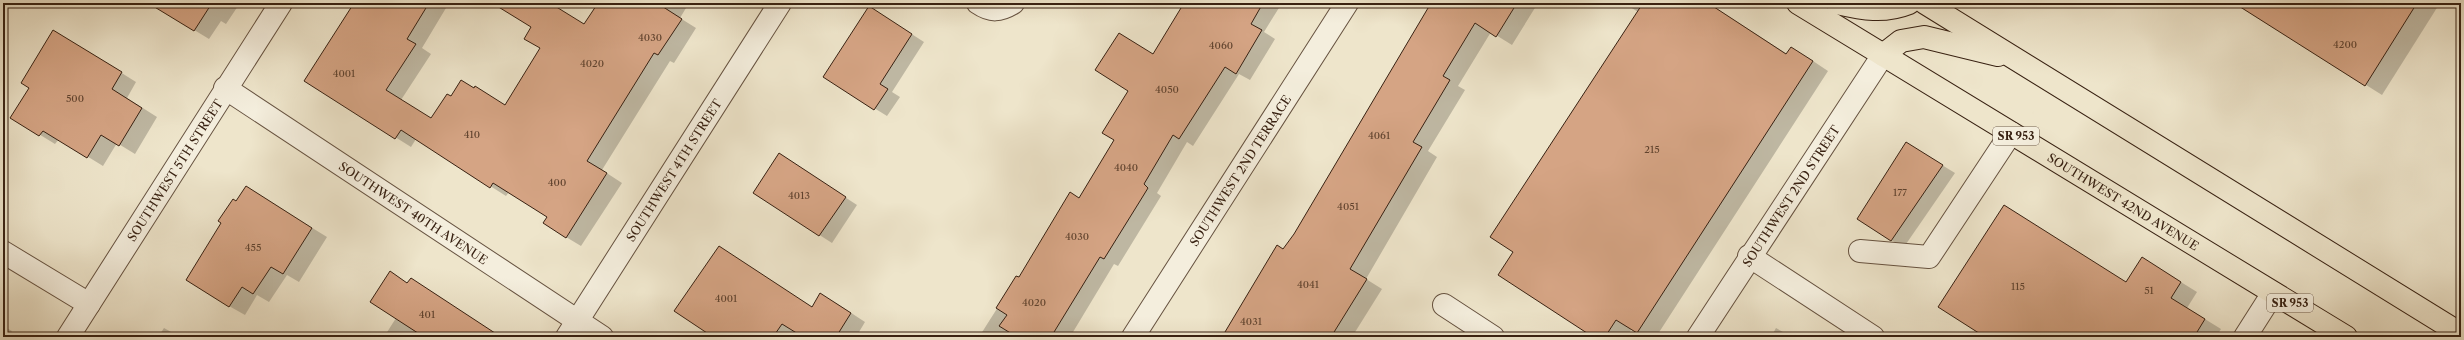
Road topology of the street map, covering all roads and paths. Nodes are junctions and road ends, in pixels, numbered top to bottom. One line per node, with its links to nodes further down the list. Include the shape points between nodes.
1 (281, 3): 12 (street, SOUTHWEST 5TH STREET)
2 (780, 3): 20 (street, SOUTHWEST 4TH STREET)
3 (978, 3): 4 (street, via 986,9 996,10)
4 (1013, 3)
5 (1347, 3): 24 (street, SOUTHWEST 2ND TERRACE)
6 (1798, 3): 10 (main road, SOUTHWEST 42ND AVENUE / SR 953)
7 (1837, 3): 8 (main road, via 1868,10 1897,8)
8 (1909, 3)
9 (1925, 3): 11 (main road)
10 (1883, 55): 11 (main road, via 1901,41 1924,37); 13 (main road, SOUTHWEST 42ND AVENUE / SR 953); 16 (street, SOUTHWEST 2ND STREET)
11 (2017, 59): 21 (main road)
12 (225, 88): 18 (street, SOUTHWEST 5TH STREET); 20 (street, SOUTHWEST 40TH AVENUE)
13 (2011, 133): 14 (street, via 1929,257); 17 (main road, SOUTHWEST 42ND AVENUE / SR 953)
14 (1860, 251)
15 (3, 252): 18 (street)
16 (1750, 256): 26 (street, SOUTHWEST 2ND STREET); 27 (street)
17 (2273, 293): 28 (street); 29 (main road, SOUTHWEST 42ND AVENUE / SR 953)
18 (88, 304): 22 (street, SOUTHWEST 5TH STREET)
19 (1444, 305): 25 (street)
20 (572, 329): 23 (street, SOUTHWEST 40TH AVENUE)
21 (2461, 334)
22 (68, 337)
23 (602, 337)
24 (1133, 337)
25 (1493, 337)
26 (1698, 337)
27 (1873, 337)
28 (2245, 337)
29 (2346, 337)

